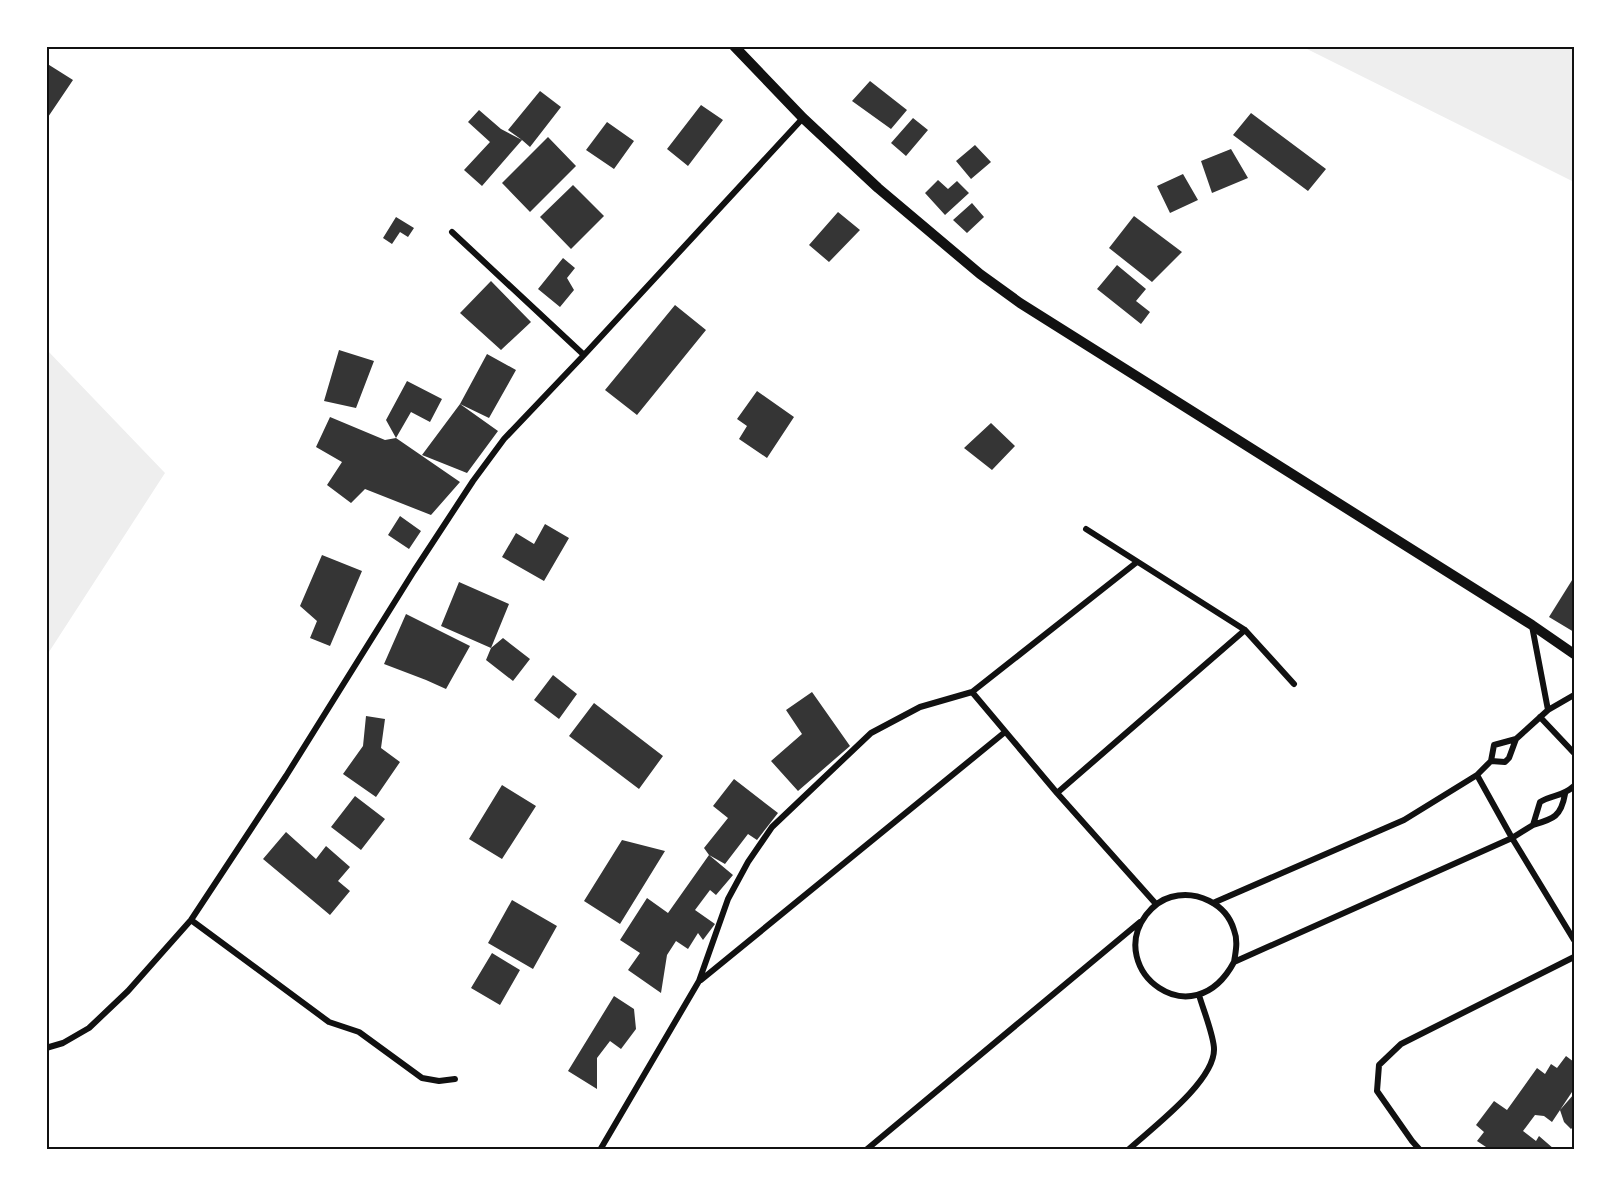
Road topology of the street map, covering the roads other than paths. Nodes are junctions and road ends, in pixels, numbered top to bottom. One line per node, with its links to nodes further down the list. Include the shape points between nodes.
1 (734, 46): 2 (street)
2 (803, 118): 4 (street); 7 (street, via 878,188 1020,303)
3 (452, 232): 4 (street)
4 (584, 355): 27 (street, via 504,439 473,481)
5 (1086, 529): 6 (street)
6 (1137, 562): 8 (street); 11 (street)
7 (1532, 625): 9 (street); 13 (street)
8 (1245, 630): 10 (street); 21 (street)
9 (1575, 654)
10 (1294, 684)
11 (972, 692): 15 (street); 32 (street, via 920,707 871,733 772,827 728,899)
12 (1575, 695): 13 (street)
13 (1548, 710): 14 (street)
14 (1540, 717): 16 (street); 17 (street)
15 (1005, 732): 21 (street); 32 (street)
16 (1516, 739): 18 (street, via 1494,745); 18 (street, via 1505,762)
17 (1575, 753)
18 (1491, 761): 19 (street)
19 (1478, 775): 24 (street); 25 (street, via 1404,820)
20 (1575, 786): 22 (street)
21 (1057, 793): 26 (street)
22 (1565, 794): 23 (street, via 1563,807 1553,819); 23 (street, via 1540,802)
23 (1533, 825): 24 (street)
24 (1512, 838): 29 (street); 31 (street)
25 (1213, 903): 26 (street, via 1181,894); 31 (street, via 1226,914 1234,929)
26 (1156, 904): 28 (street)
27 (191, 920): 34 (street, via 89,1028 63,1044); 35 (street, via 329,1022 359,1032 422,1078)
28 (1141, 922): 33 (street, via 1135,938 1141,970 1166,992); 37 (street)
29 (1575, 940)
30 (1575, 957): 39 (street, via 1401,1044 1379,1065 1377,1091)
31 (1234, 962): 33 (street, via 1214,988)
32 (699, 981): 36 (street)
33 (1199, 995): 38 (street, via 1214,1048 1211,1066 1202,1082)
34 (46, 1048)
35 (455, 1079)
36 (600, 1149)
37 (866, 1149)
38 (1128, 1149)
39 (1420, 1149)

